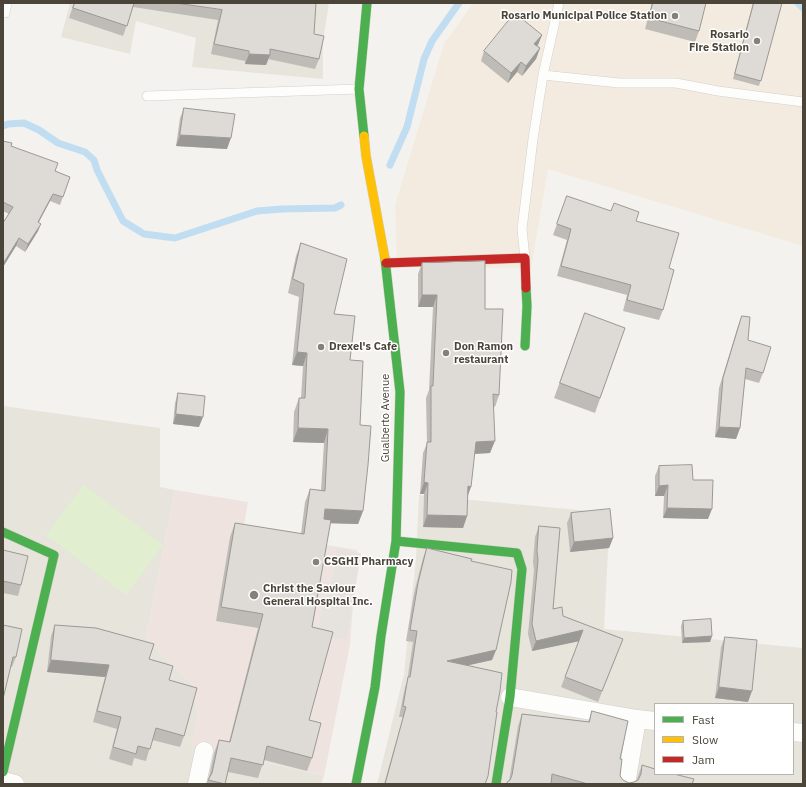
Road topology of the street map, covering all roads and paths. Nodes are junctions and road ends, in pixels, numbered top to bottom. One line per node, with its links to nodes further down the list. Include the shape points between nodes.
1 (7, 3): 4 (lane)
2 (367, 3): 6 (street, Gualberto Avenue)
3 (559, 3): 5 (lane)
4 (5, 13)
5 (543, 75): 8 (lane, via 619,83 676,83); 9 (lane, via 522,229)
6 (359, 89): 7 (lane); 10 (street, Gualberto Avenue, via 366,156)
7 (147, 96)
8 (803, 102)
9 (525, 258): 10 (street); 11 (street)
10 (386, 263): 13 (street, Gualberto Avenue, via 400,392)
11 (525, 346)
12 (3, 532): 18 (street, via 54,554)
13 (396, 541): 14 (street, via 517,553 522,568); 22 (street, Gualberto Avenue, via 375,687)
14 (510, 697): 15 (street); 23 (street)
15 (637, 719): 16 (street); 24 (street)
16 (654, 721)
17 (204, 751): 21 (street)
18 (3, 772)
19 (3, 781): 20 (street)
20 (15, 784)
21 (196, 784)
22 (356, 784)
23 (496, 784)
24 (626, 784)

